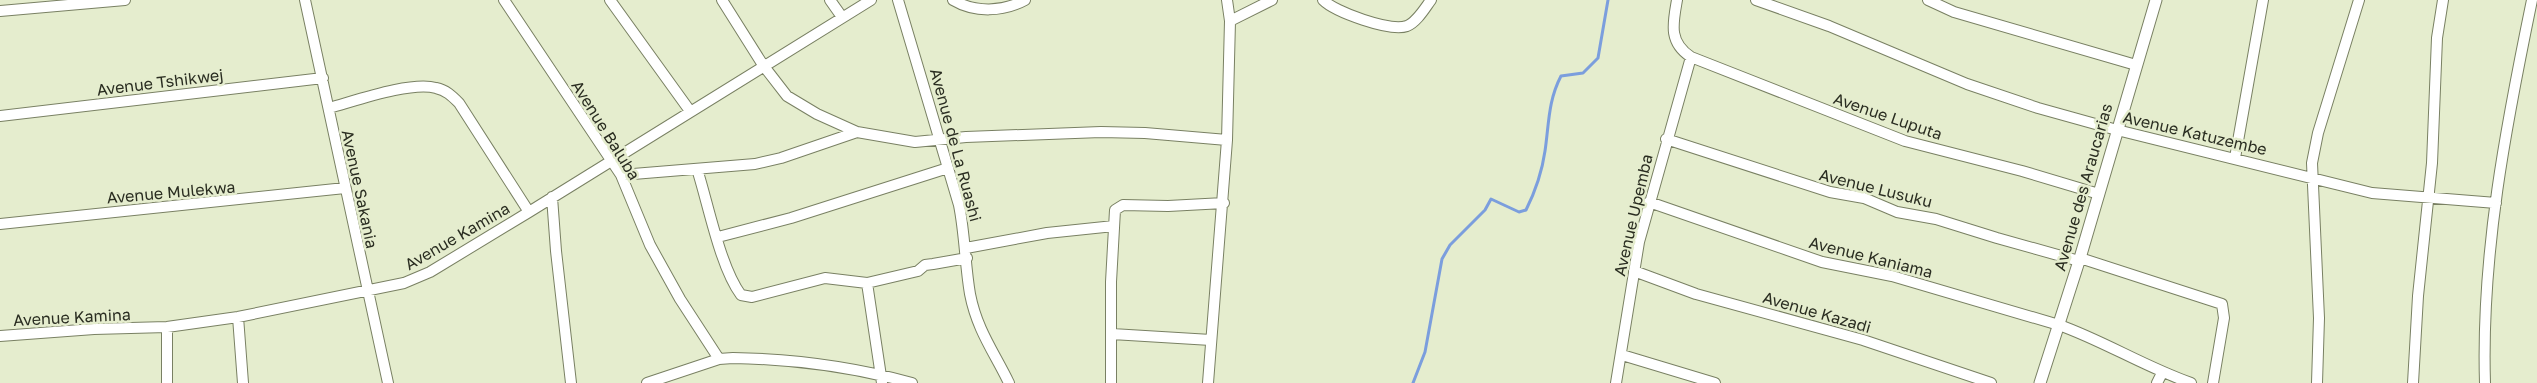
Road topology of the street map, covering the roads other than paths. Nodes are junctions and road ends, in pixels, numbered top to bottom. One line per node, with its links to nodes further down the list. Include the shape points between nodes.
1 (125, 0): 23 (street)
2 (305, 0): 29 (street, Avenue Sakania)
3 (504, 0): 39 (street, Avenue Baluba)
4 (610, 0): 31 (street)
5 (722, 0): 27 (street)
6 (830, 0): 24 (street)
7 (871, 0): 24 (street, Avenue Kamina)
8 (898, 0): 35 (street, Avenue de La Ruashi)
9 (953, 0): 10 (street, via 990,9)
10 (1026, 0)
11 (1227, 0): 25 (street)
12 (1272, 0): 25 (street)
13 (1323, 0): 14 (street, via 1344,13 1399,27 1413,22)
14 (1431, 0)
15 (1677, 0): 26 (street, Avenue Luputa, via 1673,29 1677,45)
16 (1756, 0): 33 (street, Avenue Katuzembe, via 1967,84 2029,106)
17 (1928, 0): 28 (street, via 1954,12)
18 (2156, 0): 28 (street, Avenue des Araucarias)
19 (2263, 0): 38 (street)
20 (2358, 0): 43 (street, via 2318,133)
21 (2443, 0): 47 (street)
22 (2532, 0): 50 (street, via 2504,142)
23 (0, 11)
24 (842, 17): 27 (street, Avenue Kamina)
25 (1230, 21): 36 (street)
26 (1690, 57): 37 (street, Avenue Upemba); 45 (street, Avenue Luputa, via 1905,141)
27 (763, 65): 31 (street, Avenue Kamina); 34 (street, via 787,96)
28 (2136, 65): 33 (street, Avenue des Araucarias)
29 (323, 78): 30 (street, Avenue Sakania); 32 (street, Avenue Tshikwej)
30 (328, 108): 44 (street, Avenue Sakania); 51 (street, via 401,90 435,87 442,90 459,103)
31 (690, 111): 39 (street, Avenue Kamina)
32 (0, 116)
33 (2117, 130): 38 (street, Avenue Katuzembe); 45 (street, Avenue des Araucarias)
34 (857, 132): 35 (street, via 894,140); 41 (street, via 781,158 755,164)
35 (939, 140): 36 (street, via 1101,132 1145,132); 40 (street, Avenue de La Ruashi)
36 (1227, 140): 49 (street)
37 (1666, 140): 48 (street, Avenue Upemba); 56 (street, Avenue Lusuku, via 1830,192 1864,198 1897,212 1936,219)
38 (2236, 158): 43 (street, Avenue Katuzembe)
39 (610, 161): 42 (street, Avenue Baluba); 46 (street, Avenue Kamina)
40 (948, 168): 54 (street, via 791,218); 55 (street, Avenue de La Ruashi, via 962,219)
41 (697, 169): 42 (street); 54 (street)
42 (621, 175): 67 (street, Avenue Baluba, via 650,245)
43 (2311, 176): 47 (street, Avenue Katuzembe, via 2372,193); 86 (street, via 2319,318)
44 (345, 188): 52 (street, Avenue Mulekwa); 59 (street, Avenue Sakania)
45 (2099, 194): 56 (street, Avenue des Araucarias)
46 (552, 197): 51 (street, Avenue Kamina); 73 (street)
47 (2428, 198): 50 (street, Avenue Katuzembe); 87 (street, via 2418,296)
48 (1649, 202): 57 (street, Avenue Upemba); 61 (street, Avenue Kaniama, via 1822,262 1899,278)
49 (1224, 203): 53 (street, via 1119,206 1115,210); 65 (street)
50 (2496, 203): 88 (street, via 2488,273)
51 (529, 212): 59 (street, Avenue Kamina, via 418,278)
52 (0, 224)
53 (1114, 226): 55 (street, via 1047,233); 63 (street)
54 (718, 237): 58 (street, via 740,295 752,297 825,278)
55 (966, 253): 58 (street, via 925,265 918,272); 76 (street, Avenue de La Ruashi, via 970,295 980,327)
56 (2080, 259): 61 (street, Avenue des Araucarias); 85 (street, Avenue Lusuku, via 2222,304 2224,318)
57 (1634, 271): 66 (street, Avenue Upemba); 81 (street, Avenue Kazadi, via 1696,294 1863,340)
58 (867, 283): 69 (street)
59 (367, 292): 60 (street, Avenue Kamina); 72 (street, Avenue Sakania)
60 (238, 317): 62 (street, Avenue Kamina); 71 (street)
61 (2059, 325): 68 (street, Avenue Kaniama); 82 (street, Avenue des Araucarias)
62 (167, 328): 64 (street, Avenue Kamina); 70 (street)
63 (1112, 334): 65 (street); 77 (street)
64 (0, 336)
65 (1211, 340): 78 (street)
66 (1622, 356): 79 (street, Avenue Upemba); 80 (street)
67 (719, 359): 69 (street, via 784,361); 74 (street)
68 (2162, 373): 83 (street); 84 (street, Avenue Kaniama)
69 (881, 379): 75 (street)
70 (167, 383)
71 (243, 383)
72 (388, 383)
73 (571, 383)
74 (648, 383)
75 (912, 383)
76 (1009, 383)
77 (1111, 383)
78 (1208, 383)
79 (1616, 383)
80 (1715, 383)
81 (1991, 383)
82 (2040, 383)
83 (2157, 383)
84 (2190, 383)
85 (2213, 383)
86 (2317, 383)
87 (2414, 383)
88 (2485, 383)

